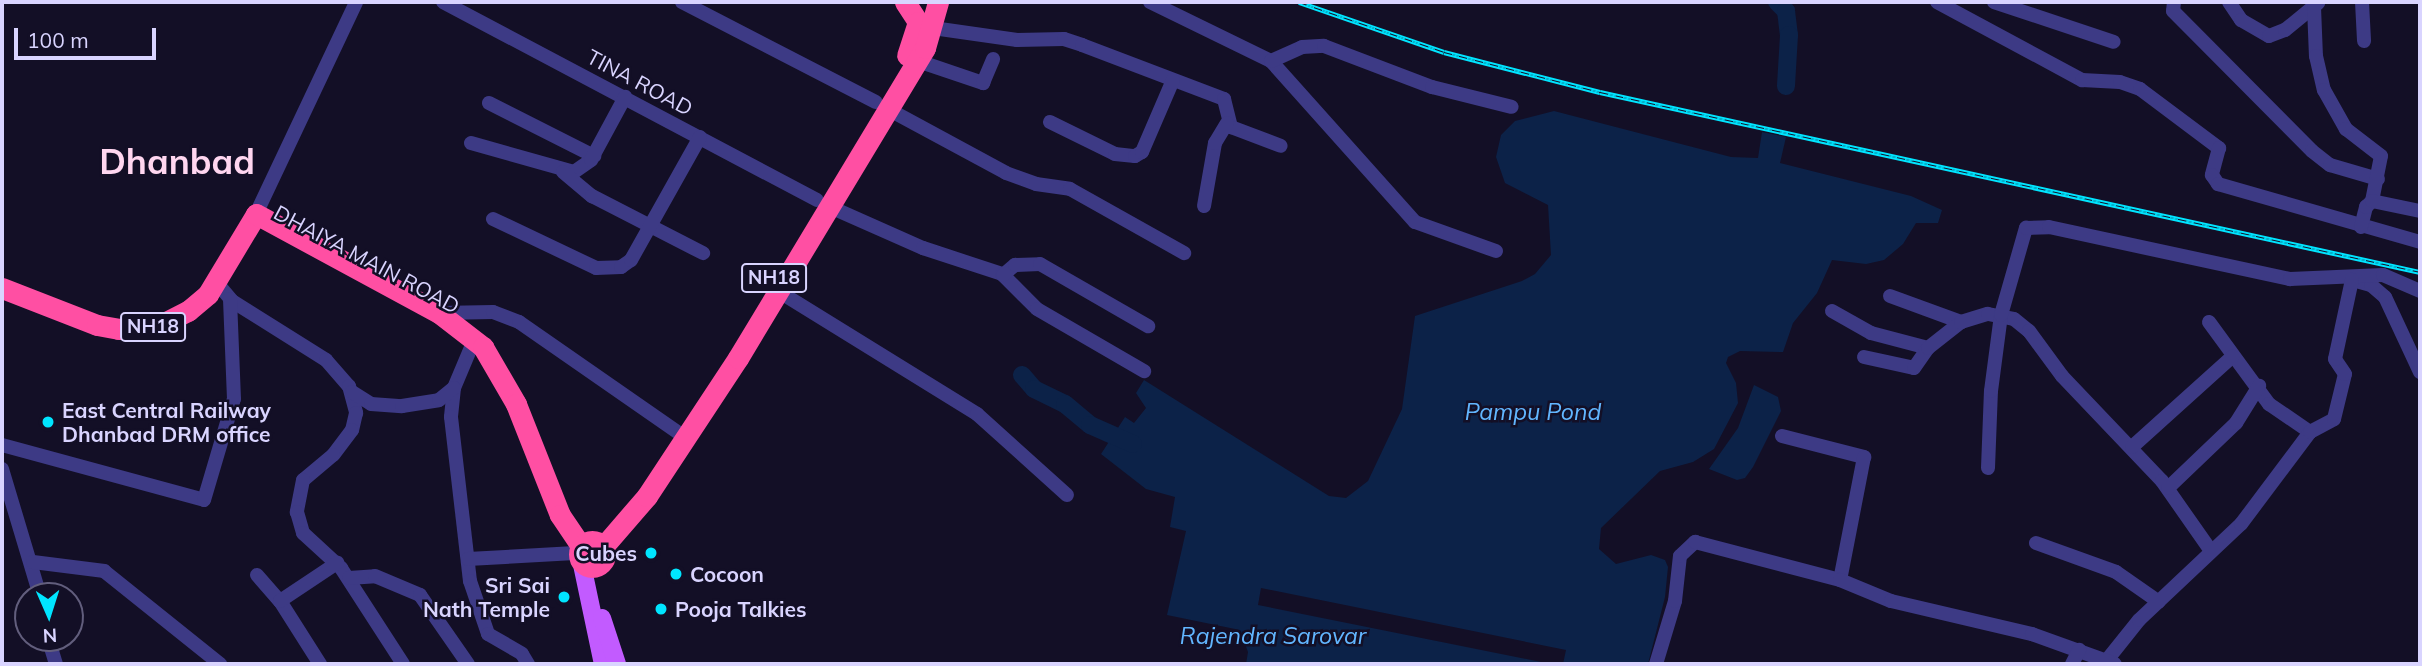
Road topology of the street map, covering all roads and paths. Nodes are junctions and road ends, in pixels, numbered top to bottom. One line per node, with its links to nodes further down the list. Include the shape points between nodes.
1 (356, 2): 37 (street)
2 (443, 2): 21 (street, TINA ROAD)
3 (682, 2): 23 (street)
4 (906, 2): 5 (highway, NH18); 23 (highway, NH18, via 917,16 916,36)
5 (926, 2)
6 (938, 2): 14 (highway, NH18)
7 (1150, 2): 19 (street)
8 (1994, 2): 16 (street)
9 (2174, 2): 32 (street, via 2173,11 2312,151 2330,165)
10 (2229, 2): 13 (street, via 2241,20 2269,36 2285,30)
11 (2362, 2): 15 (street)
12 (1947, 4): 40 (street, via 2082,80 2120,82 2140,89 2219,148 2211,174 2218,184)
13 (2317, 4): 32 (street, via 2316,56 2324,90 2346,129 2381,156)
14 (933, 28): 18 (highway, NH18); 20 (street, via 1017,40 1064,39)
15 (2364, 41)
16 (2114, 42)
17 (993, 59): 18 (street, via 983,83)
18 (918, 61): 23 (highway, NH18)
19 (1271, 61): 24 (street, via 1302,47 1324,46 1432,87); 42 (street, via 1406,215 1433,231)
20 (1173, 80): 25 (street, via 1142,152 1135,156 1115,154); 26 (street, via 1224,99)
21 (625, 97): 27 (street, TINA ROAD); 30 (street)
22 (489, 103): 30 (street)
23 (881, 105): 34 (highway, NH18); 44 (street, via 1006,173 1070,189)
24 (1512, 107)
25 (1049, 122)
26 (1227, 123): 29 (street); 35 (street, via 1215,143)
27 (700, 137): 34 (street, TINA ROAD); 39 (street)
28 (471, 143): 31 (street)
29 (1281, 146)
30 (594, 156): 31 (street, via 583,167)
31 (563, 172): 39 (street, via 592,196)
32 (2378, 179): 33 (street)
33 (2372, 201): 36 (street); 40 (street)
34 (822, 203): 45 (street, TINA ROAD, via 923,248); 49 (highway, NH18); 68 (highway, NH18)
35 (1204, 206)
36 (2420, 211)
37 (253, 219): 48 (highway, NH18); 53 (highway, DHAIYA MAIN ROAD); 58 (highway, DHAIYA MAIN ROAD)
38 (493, 219): 39 (street, via 609,270 631,260)
39 (650, 226): 43 (street)
40 (2361, 227): 41 (street)
41 (2420, 242)
42 (1496, 251)
43 (702, 253)
44 (1184, 253)
45 (1003, 275): 57 (street, via 1015,265 1040,264); 62 (street, via 1037,309)
46 (2349, 280): 50 (street, via 2383,275); 54 (street, via 2269,276 2037,225 2026,228 2020,237); 63 (street, via 2371,285 2385,296); 67 (street, via 2335,359 2345,374 2336,414 2330,423)
47 (2, 288): 48 (highway, NH18, via 97,325 139,329 173,320)
48 (223, 291): 66 (street, via 326,360); 70 (street, via 234,399 204,500)
49 (778, 291): 75 (street, via 977,414); 78 (highway, NH18, via 688,437 632,517)
50 (2420, 291)
51 (1890, 296): 55 (street)
52 (1832, 312): 59 (street, via 1871,333)
53 (439, 313): 58 (highway, DHAIYA MAIN ROAD); 68 (street, via 494,312 519,322)
54 (2001, 315): 55 (street); 71 (street, via 2029,331 2062,376); 72 (street, via 1991,391)
55 (1961, 322): 59 (street)
56 (2209, 323): 60 (street)
57 (1148, 326)
58 (472, 343): 65 (street); 78 (highway, DHAIYA MAIN ROAD, via 506,383 560,515)
59 (1928, 348): 61 (street, via 1914,368)
60 (2232, 356): 64 (street); 71 (street)
61 (1864, 357)
62 (1144, 371)
63 (2420, 372)
64 (2259, 386): 67 (street, via 2269,404); 74 (street, via 2231,429)
65 (454, 387): 66 (street, via 439,400 402,406 371,404); 79 (street, via 452,432)
66 (352, 392): 81 (street, via 356,414 352,430 332,456 303,480 297,499 303,533)
67 (2310, 432): 77 (street, via 2241,524)
68 (679, 433): 78 (highway, NH18)
69 (1782, 436): 84 (street, via 1864,457)
70 (2, 445)
71 (2132, 447): 74 (street)
72 (1988, 468)
73 (2, 469): 80 (street)
74 (2168, 488): 77 (street)
75 (1067, 495)
76 (2036, 543): 87 (street, via 2116,572)
77 (2211, 551): 87 (street)
78 (587, 553): 79 (street); 95 (main road, DHAIYA MAIN ROAD); 96 (main road, DHAIYA MAIN ROAD)
79 (468, 559): 94 (street, via 473,593 488,634 522,654)
80 (33, 562): 85 (street); 90 (street, via 104,571)
81 (337, 564): 83 (street); 86 (street)
82 (257, 575): 86 (street)
83 (349, 578): 92 (street); 93 (street, via 375,576 420,595)
84 (1840, 580): 88 (street, via 1874,596); 97 (street, via 1706,543 1690,543 1680,556 1675,601)
85 (37, 582)
86 (279, 601): 91 (street)
87 (2159, 601): 89 (street)
88 (2079, 650): 89 (street); 98 (street)
89 (2111, 662)
90 (220, 664)
91 (320, 664)
92 (403, 664)
93 (468, 664)
94 (528, 664)
95 (603, 664)
96 (617, 664)
97 (1656, 664)
98 (2072, 664)

